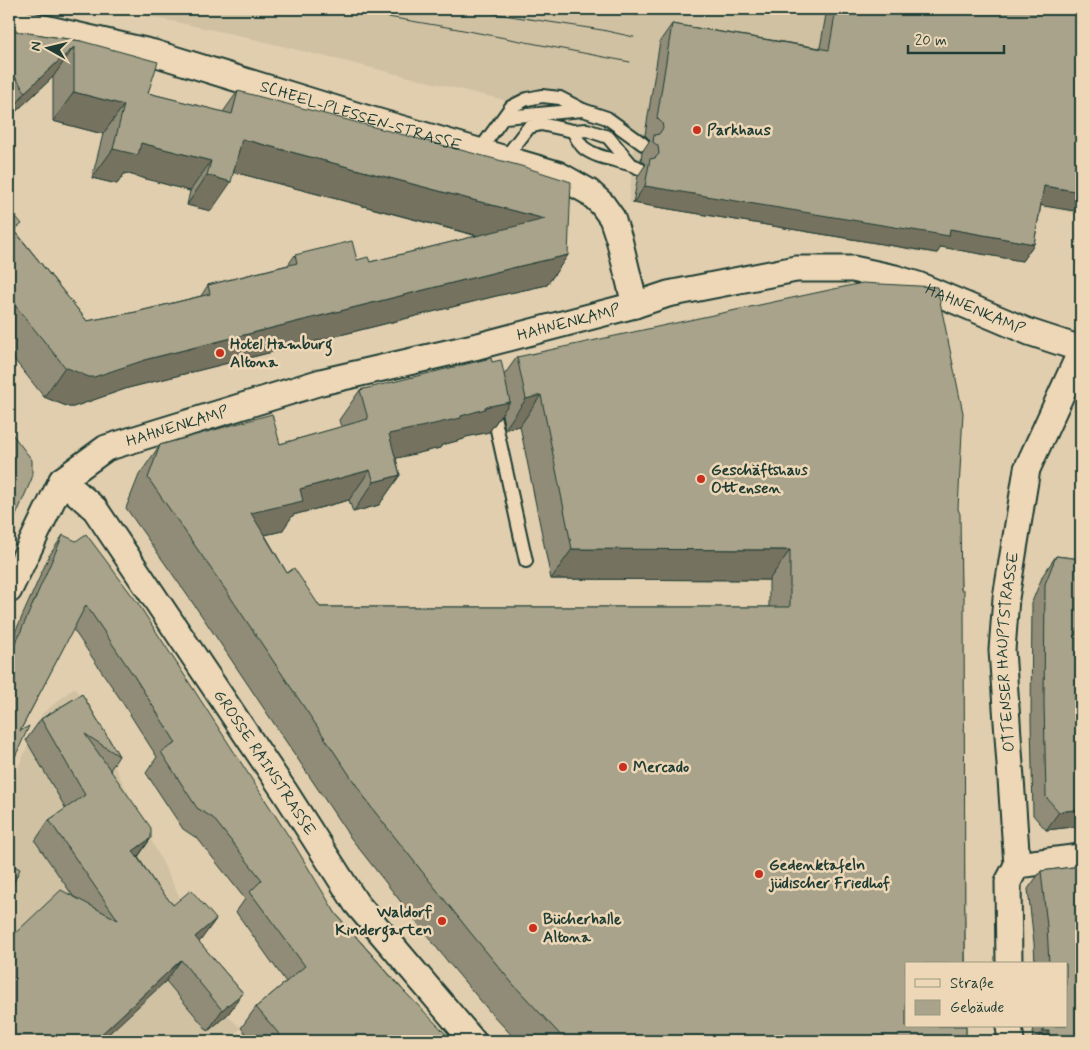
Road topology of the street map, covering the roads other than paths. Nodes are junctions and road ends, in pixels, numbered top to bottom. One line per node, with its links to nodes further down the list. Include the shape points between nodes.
1 (9, 20): 4 (street, SCHEEL-PLESSEN-STRASSE, via 154,52)
2 (573, 131): 2 (lane, via 582,147 634,166 608,137 587,130); 5 (lane, via 541,124 528,127)
3 (643, 144): 4 (lane, via 607,118 560,98 542,96 526,99 511,107)
4 (479, 151): 5 (street, SCHEEL-PLESSEN-STRASSE)
5 (505, 158): 6 (street, SCHEEL-PLESSEN-STRASSE, via 557,174 589,192 602,204 620,239)
6 (634, 305): 7 (street, HAHNENKAMP, via 668,294 778,272 815,268 853,270 918,285 1029,332); 9 (street, HAHNENKAMP, via 479,350 321,382 106,448)
7 (1081, 350): 13 (street, OTTENSER HAUPTSTRASSE, via 1027,469 1006,598 1002,650)
8 (489, 393): 10 (lane)
9 (62, 480): 11 (street); 16 (street, GROSSE RAINSTRASSE, via 95,509 356,903)
10 (526, 561)
11 (9, 590)
12 (1081, 857): 13 (street)
13 (1017, 865): 14 (street, OTTENSER HAUPTSTRASSE, via 1008,882)
14 (1009, 962)
15 (1009, 1028): 17 (street)
16 (473, 1041)
17 (1011, 1041)

